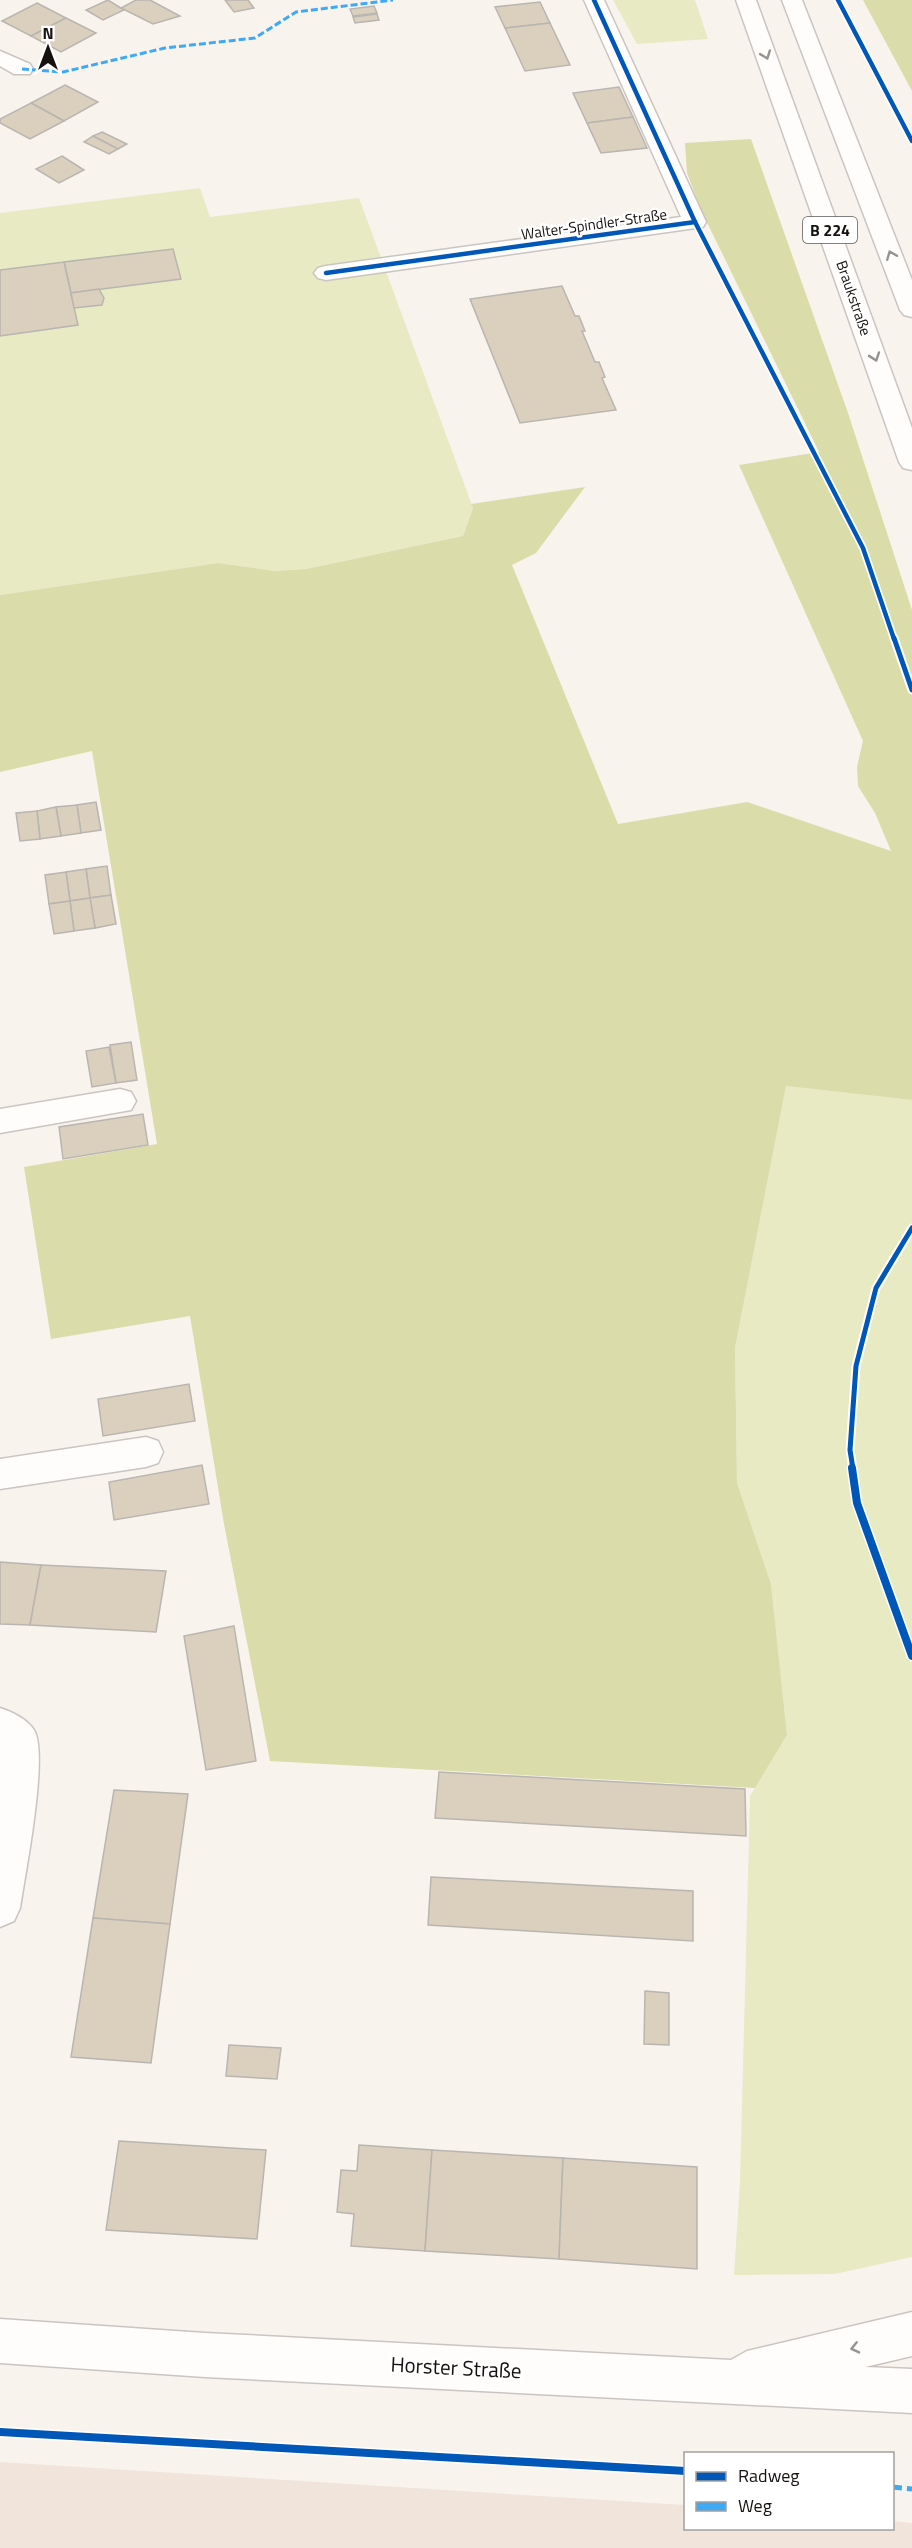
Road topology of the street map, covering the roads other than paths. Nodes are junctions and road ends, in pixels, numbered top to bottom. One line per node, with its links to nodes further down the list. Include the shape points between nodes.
1 (594, 0): 6 (main road, Walter-Spindler-Straße, via 695,222)
2 (746, 0): 8 (main road, Braukstraße / B 224, one-way to 8)
3 (792, 0): 7 (main road, B 224, one-way to 3)
4 (0, 57): 5 (main road)
5 (22, 69)
6 (326, 273)
7 (912, 310)
8 (912, 462)
9 (120, 1101): 10 (main road)
10 (0, 1120)
11 (146, 1452): 12 (main road)
12 (0, 1474)
13 (0, 1725): 14 (main road, via 20,1742 16,1809)
14 (0, 1908)
15 (912, 2334): 17 (main road, one-way to 17)
16 (0, 2341): 17 (main road, Horster Straße)
17 (708, 2382): 18 (main road, Horster Straße)
18 (912, 2391)

